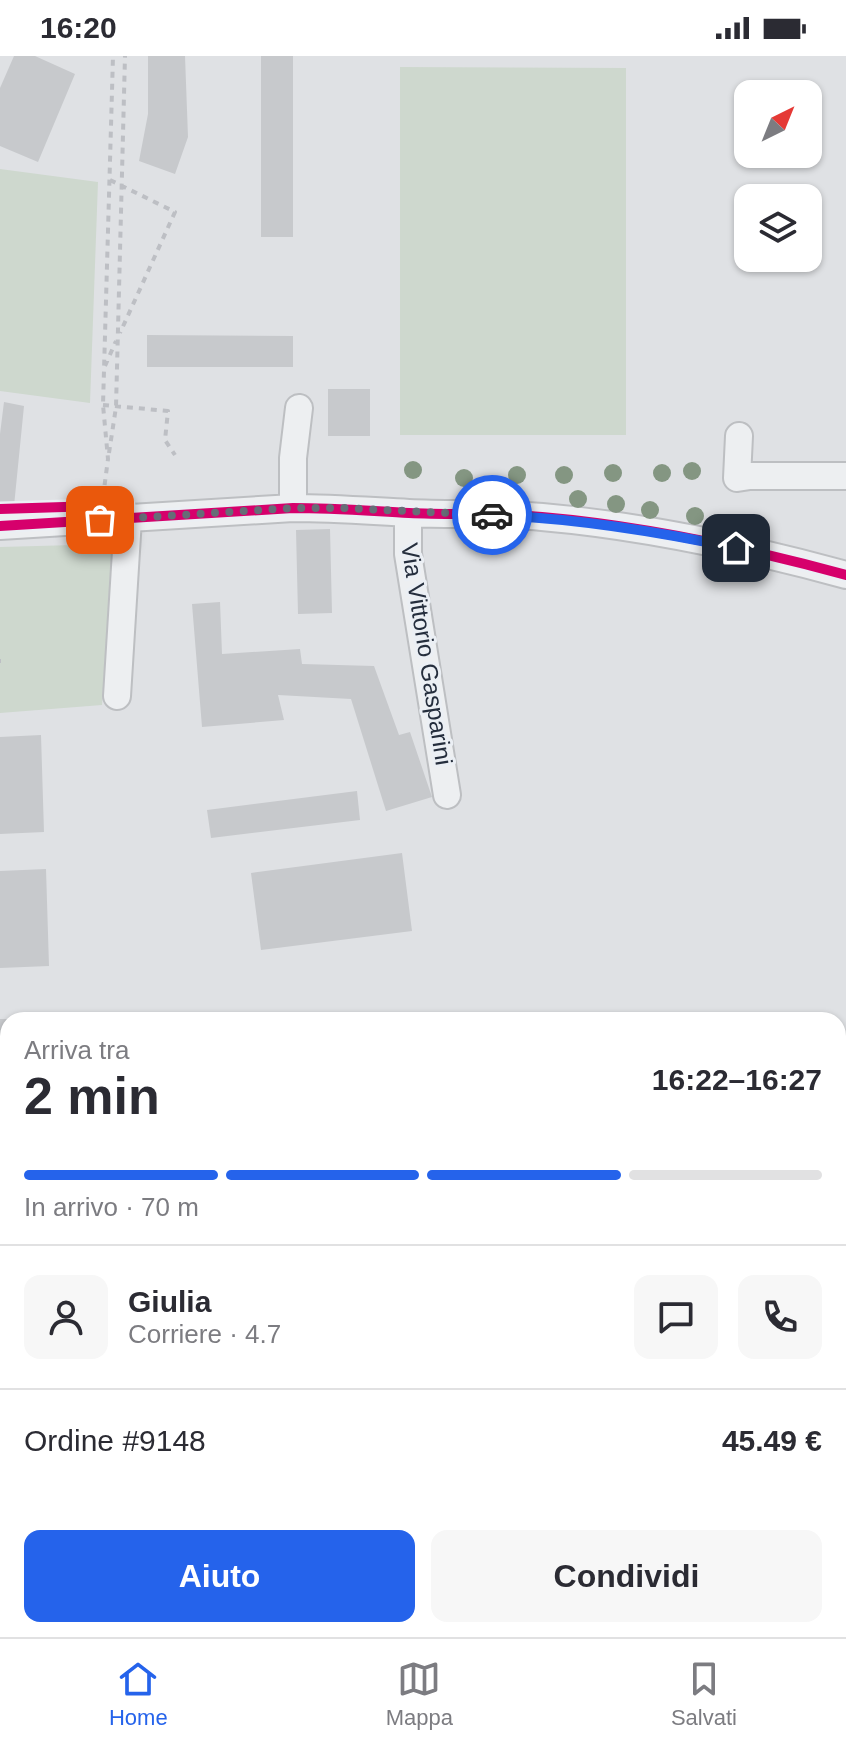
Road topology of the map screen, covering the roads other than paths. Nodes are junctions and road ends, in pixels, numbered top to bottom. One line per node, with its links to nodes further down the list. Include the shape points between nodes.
1 (299, 408): 4 (street)
2 (739, 436): 3 (street, via 737,478)
3 (846, 476)
4 (293, 508): 5 (street, Via Vittorio Gasparini); 6 (street, Via Vittorio Gasparini)
5 (122, 512): 7 (street, Via Vittorio Gasparini); 9 (street)
6 (408, 513): 8 (street, Via Vittorio Gasparini, via 541,517 662,533); 10 (street, Via Vittorio Gasparini, via 408,554)
7 (0, 526)
8 (846, 575)
9 (117, 696)
10 (447, 795)

